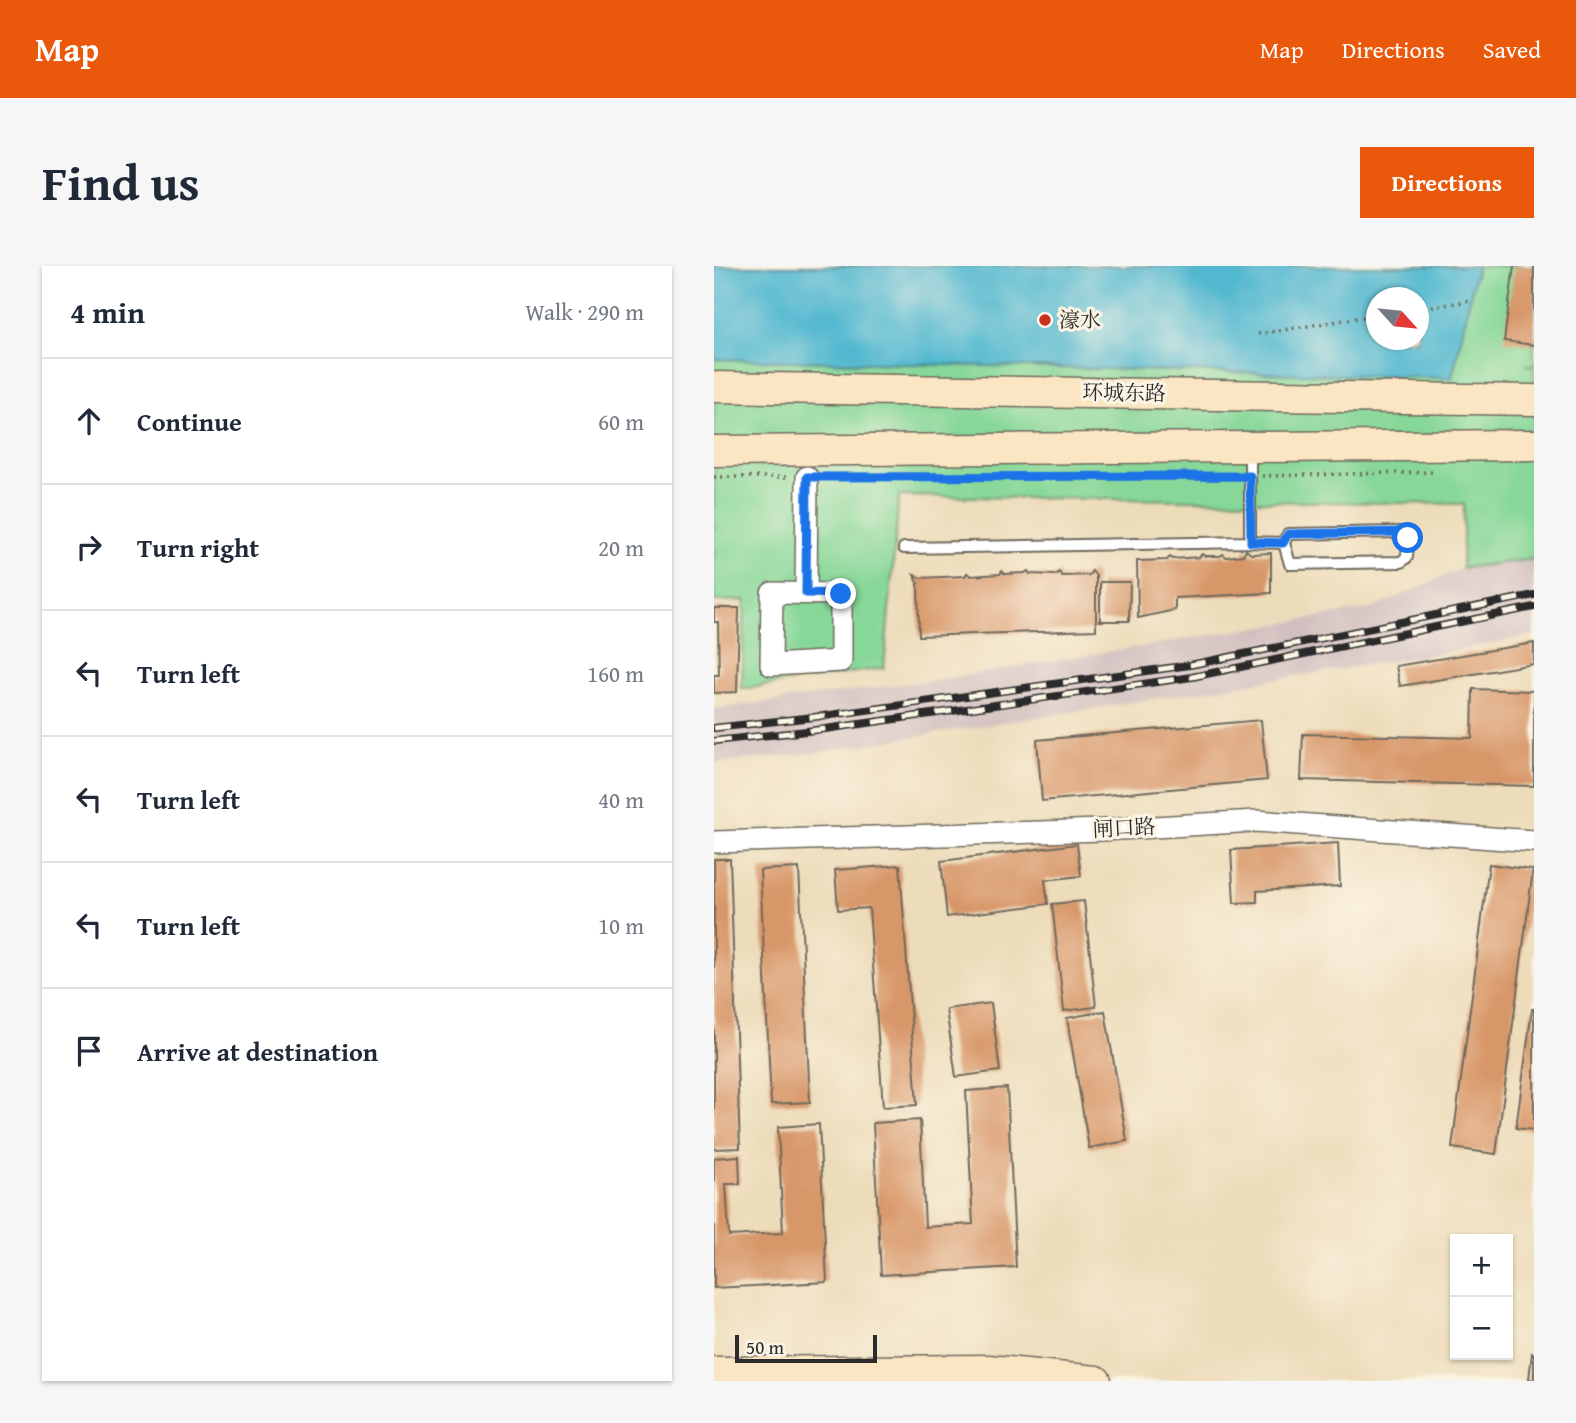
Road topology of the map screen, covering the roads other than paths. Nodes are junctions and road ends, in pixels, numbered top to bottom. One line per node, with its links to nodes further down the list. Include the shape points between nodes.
1 (714, 387): 2 (main road, 环城东路)
2 (1534, 400)
3 (1534, 445): 5 (main road)
4 (714, 451): 5 (main road)
5 (1250, 461): 7 (lane)
6 (807, 477): 10 (street)
7 (1251, 542): 8 (lane); 9 (lane)
8 (1283, 543): 8 (lane, via 1290,564 1401,562 1407,557 1408,538 1400,532 1288,534)
9 (904, 548)
10 (806, 593): 10 (street, via 772,593 771,665 841,661 841,594)
11 (1534, 841): 12 (street, 闸口路, via 1256,821)
12 (714, 842)
13 (714, 1372): 14 (main road, via 988,1370)
14 (1096, 1381)

